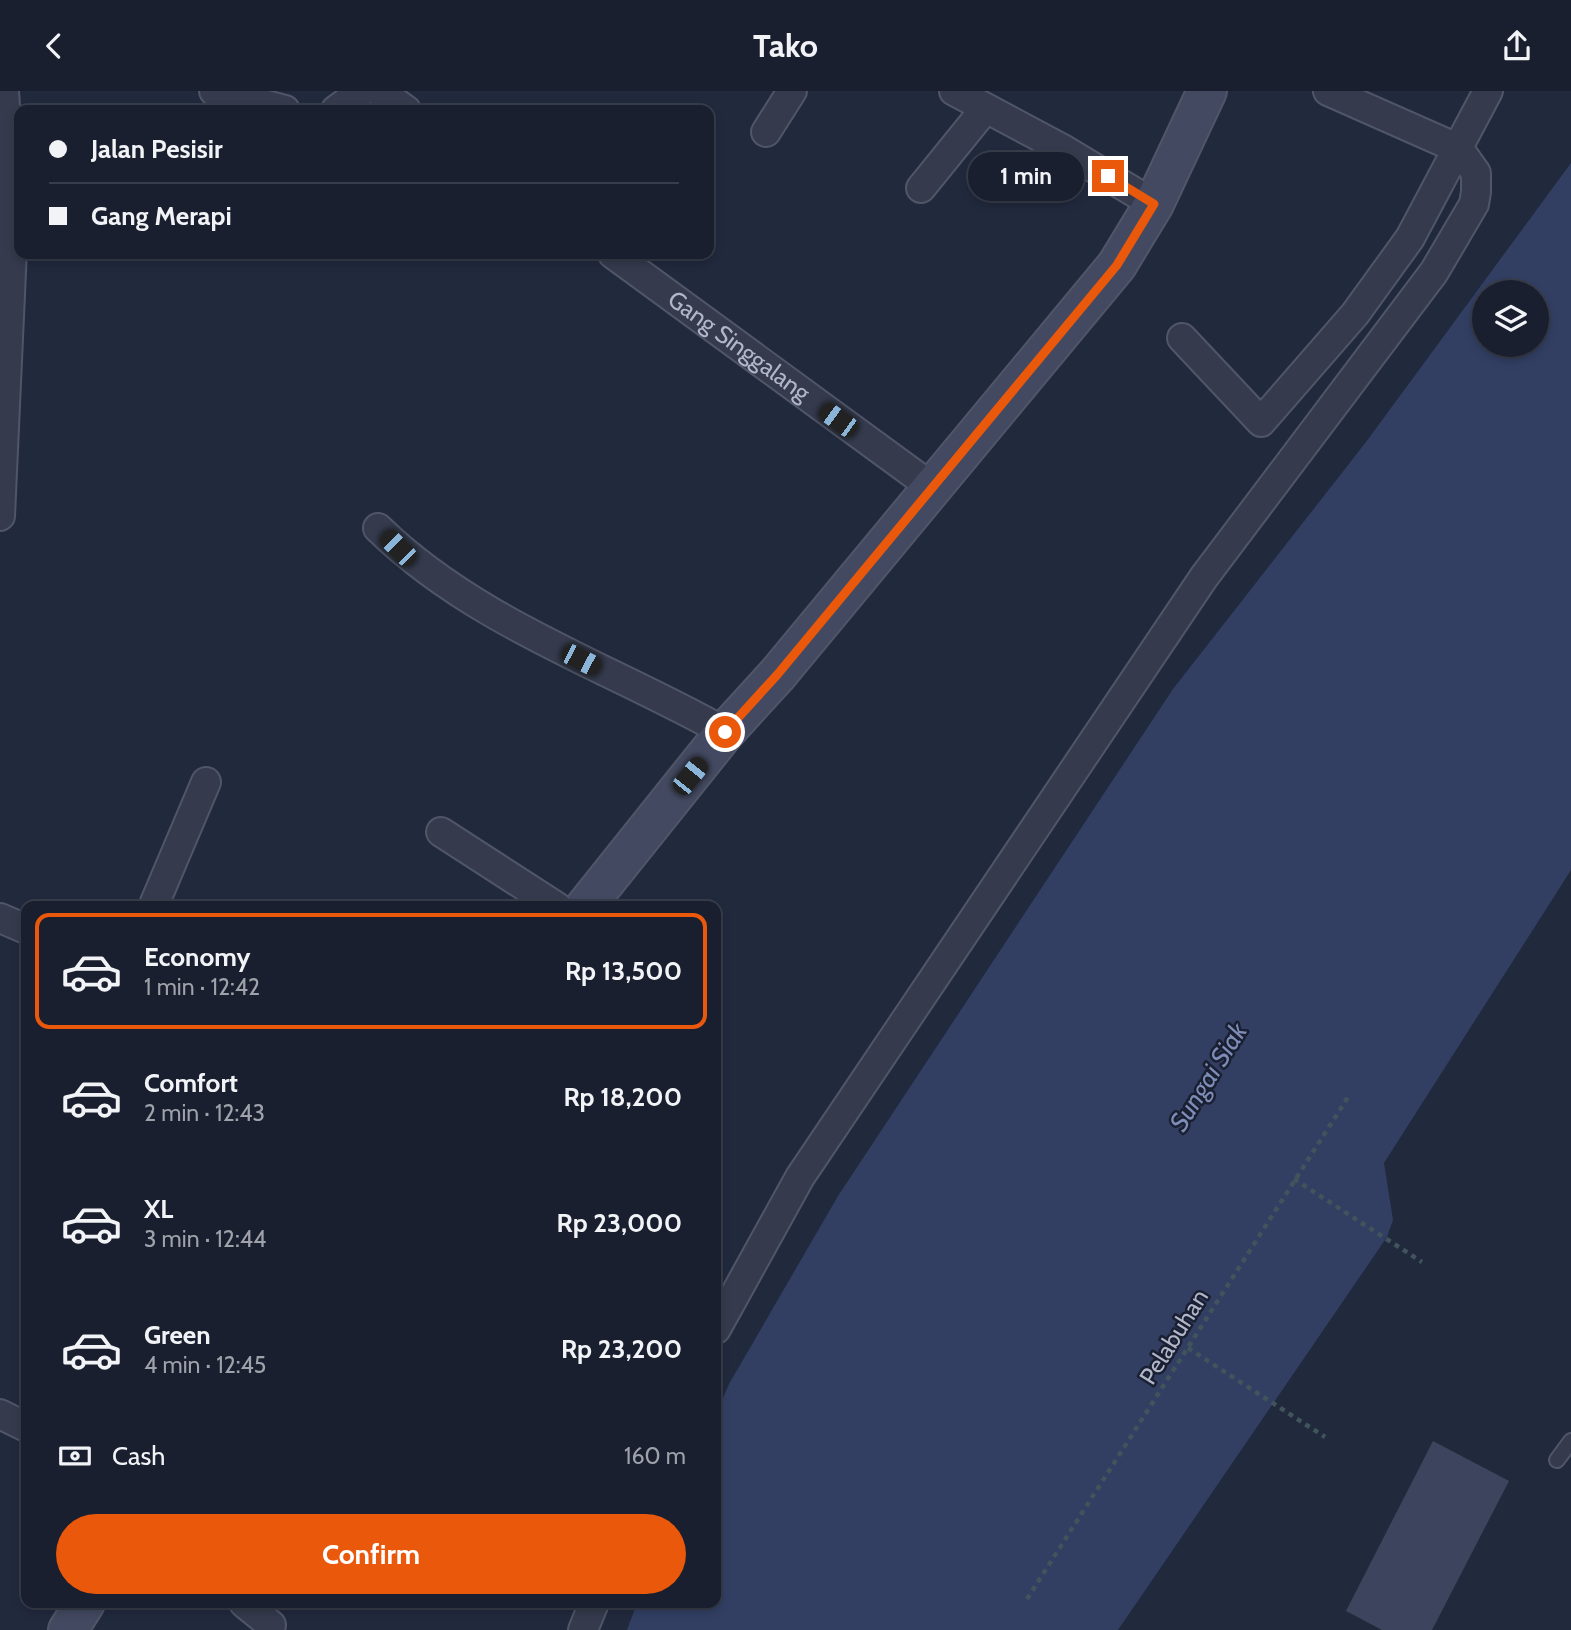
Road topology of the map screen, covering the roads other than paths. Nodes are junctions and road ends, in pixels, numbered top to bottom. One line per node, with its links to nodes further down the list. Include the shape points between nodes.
1 (4, 91): 21 (street, via 13,227)
2 (214, 91): 10 (street)
3 (362, 91): 11 (street)
4 (379, 91): 12 (street)
5 (792, 91): 14 (street)
6 (954, 91): 13 (street)
7 (1207, 91): 17 (street)
8 (1328, 91): 15 (street)
9 (1488, 91): 15 (street)
10 (266, 105)
11 (343, 105)
12 (399, 105)
13 (985, 109): 16 (street); 17 (street)
14 (766, 132)
15 (1459, 149): 19 (street, via 1410,238 1354,314 1261,422); 31 (street, via 1476,173 1474,204 1434,272 1196,589 800,1177)
16 (920, 188)
17 (1154, 204): 20 (street, via 1089,303)
18 (620, 259): 20 (street, Gang Singgalang)
19 (1182, 338)
20 (933, 488): 23 (street)
21 (0, 516)
22 (378, 527): 23 (street, via 420,565 547,643)
23 (725, 732): 28 (street)
24 (206, 782): 26 (street)
25 (441, 832): 27 (street)
26 (156, 901)
27 (548, 901)
28 (590, 901)
29 (0, 918): 30 (street)
30 (21, 927)
31 (721, 1320)
32 (0, 1414): 33 (street)
33 (21, 1424)
34 (1571, 1441): 35 (lane)
35 (1557, 1460)
36 (82, 1608): 40 (street)
37 (250, 1608): 39 (street)
38 (592, 1608): 41 (street)
39 (271, 1625)
40 (68, 1630)
41 (583, 1630)

